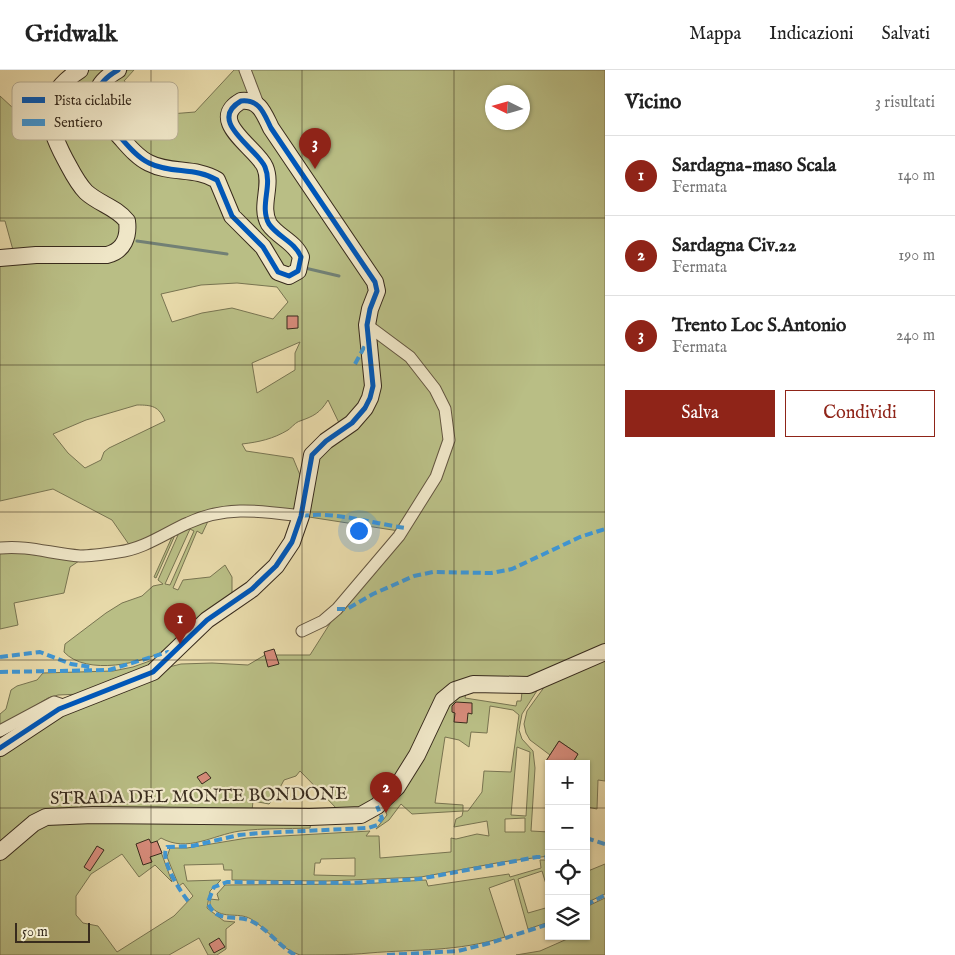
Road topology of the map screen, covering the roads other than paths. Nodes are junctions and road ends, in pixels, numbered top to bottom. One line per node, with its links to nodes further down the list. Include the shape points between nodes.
1 (80, 70): 4 (street)
2 (118, 70): 5 (street)
3 (245, 70): 6 (street)
4 (63, 82)
5 (101, 82)
6 (258, 104): 8 (street, via 241,101 231,109 229,120 239,139 265,167 267,220 298,252 300,267 289,276 278,272 263,247 232,216 216,180 201,173 161,168 148,163); 10 (street, via 375,282 377,291)
7 (57, 140): 9 (street, via 86,192 119,211 127,221 126,240 117,251 107,255)
8 (123, 140)
9 (0, 258)
10 (367, 325): 11 (street, via 372,392 365,408 352,423 312,455); 13 (street, via 410,357 436,389 445,409 449,440 436,477 399,536 337,609 323,621)
11 (301, 516): 12 (street, via 256,510 220,512 189,522 134,549 94,555 79,556 22,547); 15 (street, via 292,542 276,566 252,589 207,620 153,672)
12 (0, 548)
13 (302, 631)
14 (605, 652): 18 (street, STRADA DEL MONTE BONDONE, via 529,685 473,684 455,690 443,700 417,755 397,787 377,806 360,815 46,817)
15 (66, 706): 16 (street, via 54,702); 17 (street)
16 (0, 731)
17 (0, 748)
18 (0, 852)

